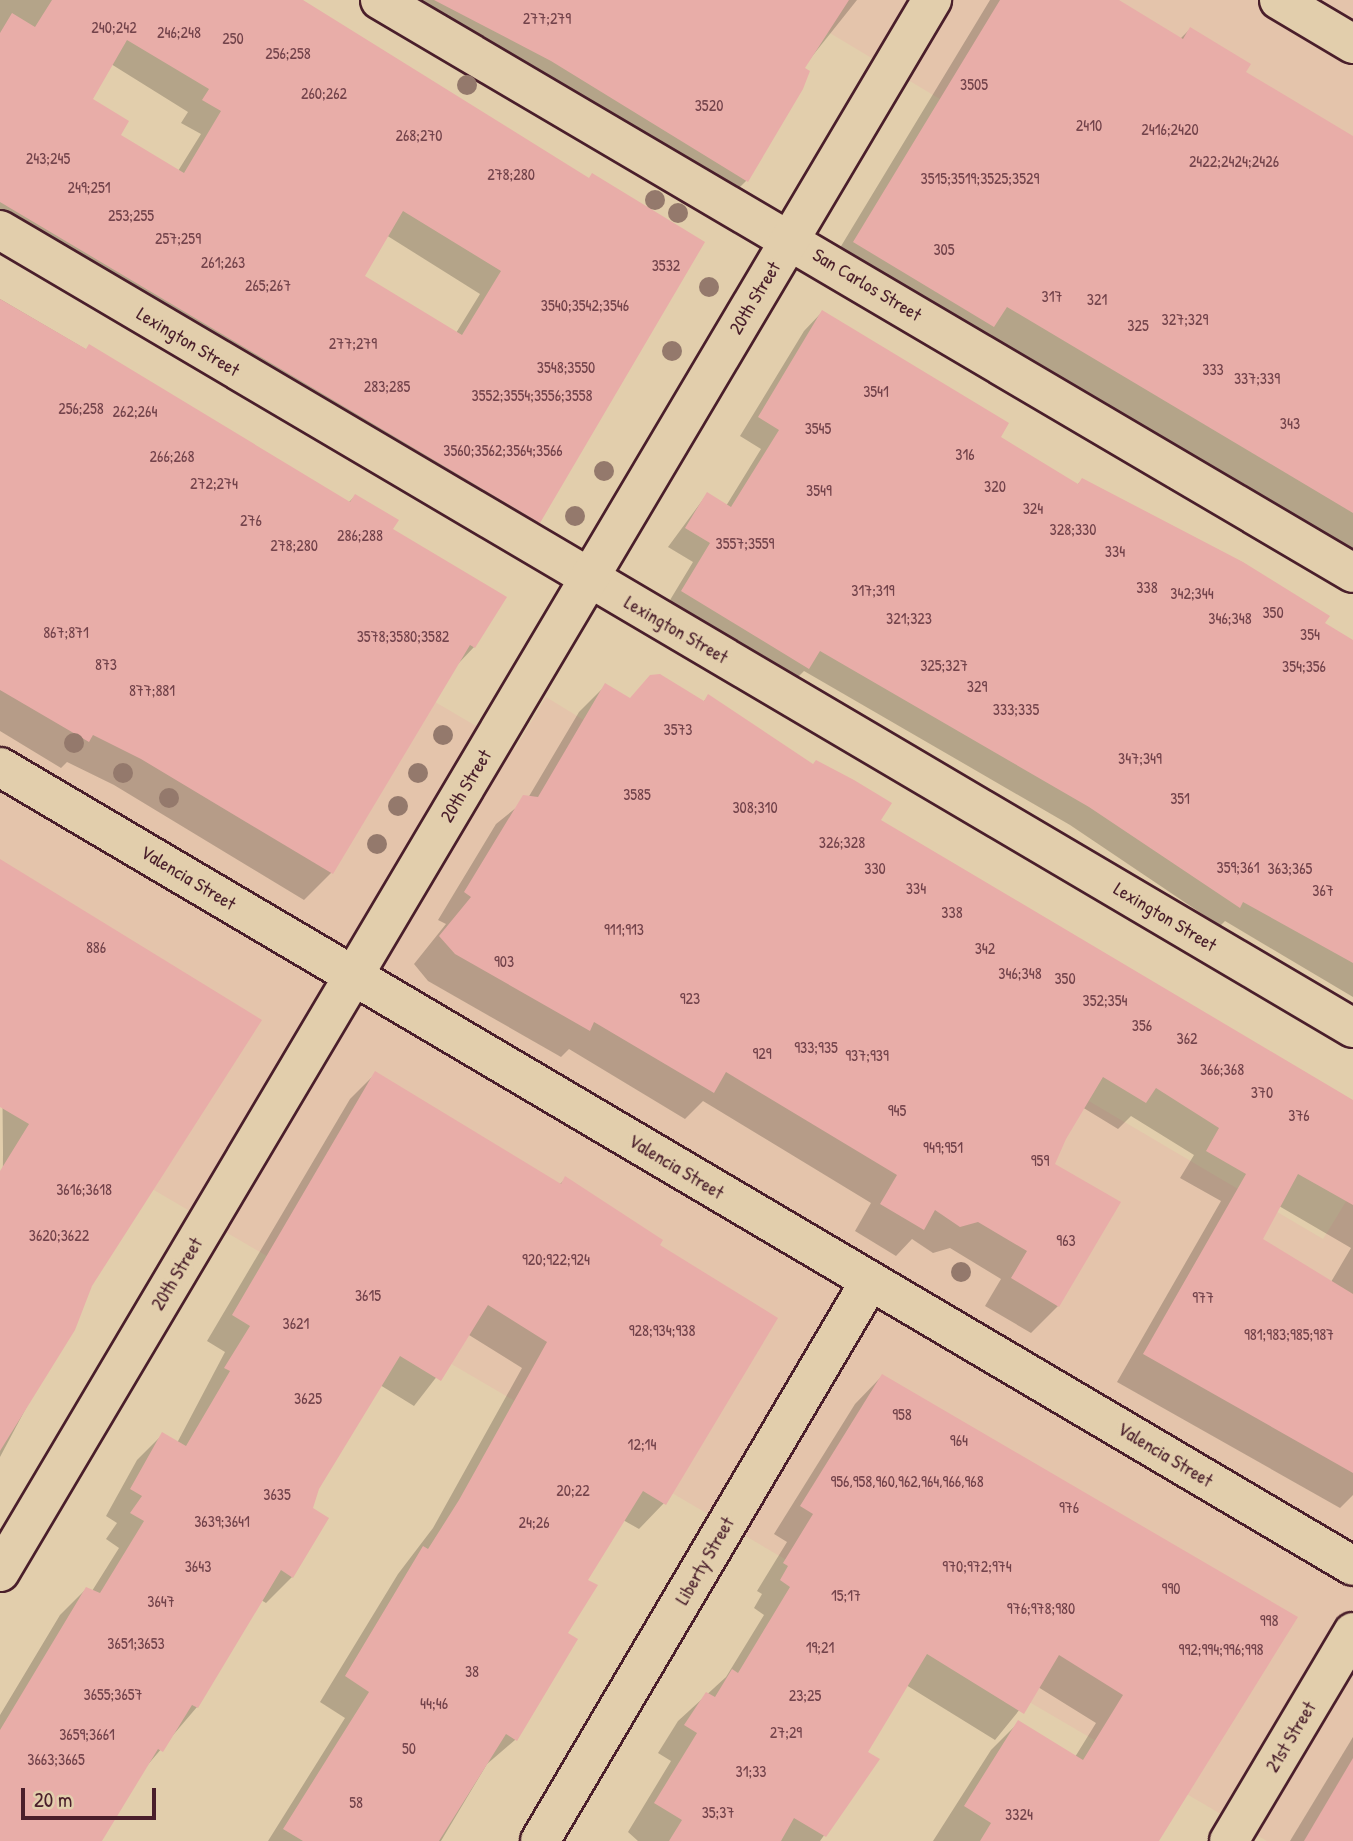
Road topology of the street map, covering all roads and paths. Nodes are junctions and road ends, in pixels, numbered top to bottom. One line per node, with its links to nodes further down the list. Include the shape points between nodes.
1 (380, 0): 6 (street, San Carlos Street)
2 (932, 0): 6 (street, 20th Street)
3 (1290, 3): 4 (street)
4 (1353, 44)
5 (0, 230): 8 (street, Lexington Street)
6 (790, 239): 7 (street, San Carlos Street); 8 (street, 20th Street)
7 (1353, 573)
8 (588, 579): 10 (street, 20th Street); 11 (street, Lexington Street)
9 (0, 767): 10 (street, Valencia Street)
10 (354, 976): 12 (street, Valencia Street); 14 (street, 20th Street)
11 (1353, 1028)
12 (870, 1281): 13 (street, Valencia Street); 16 (street, Liberty Street)
13 (1353, 1566)
14 (0, 1572)
15 (1353, 1632): 17 (street, 21st Street)
16 (540, 1841)
17 (1229, 1841)

